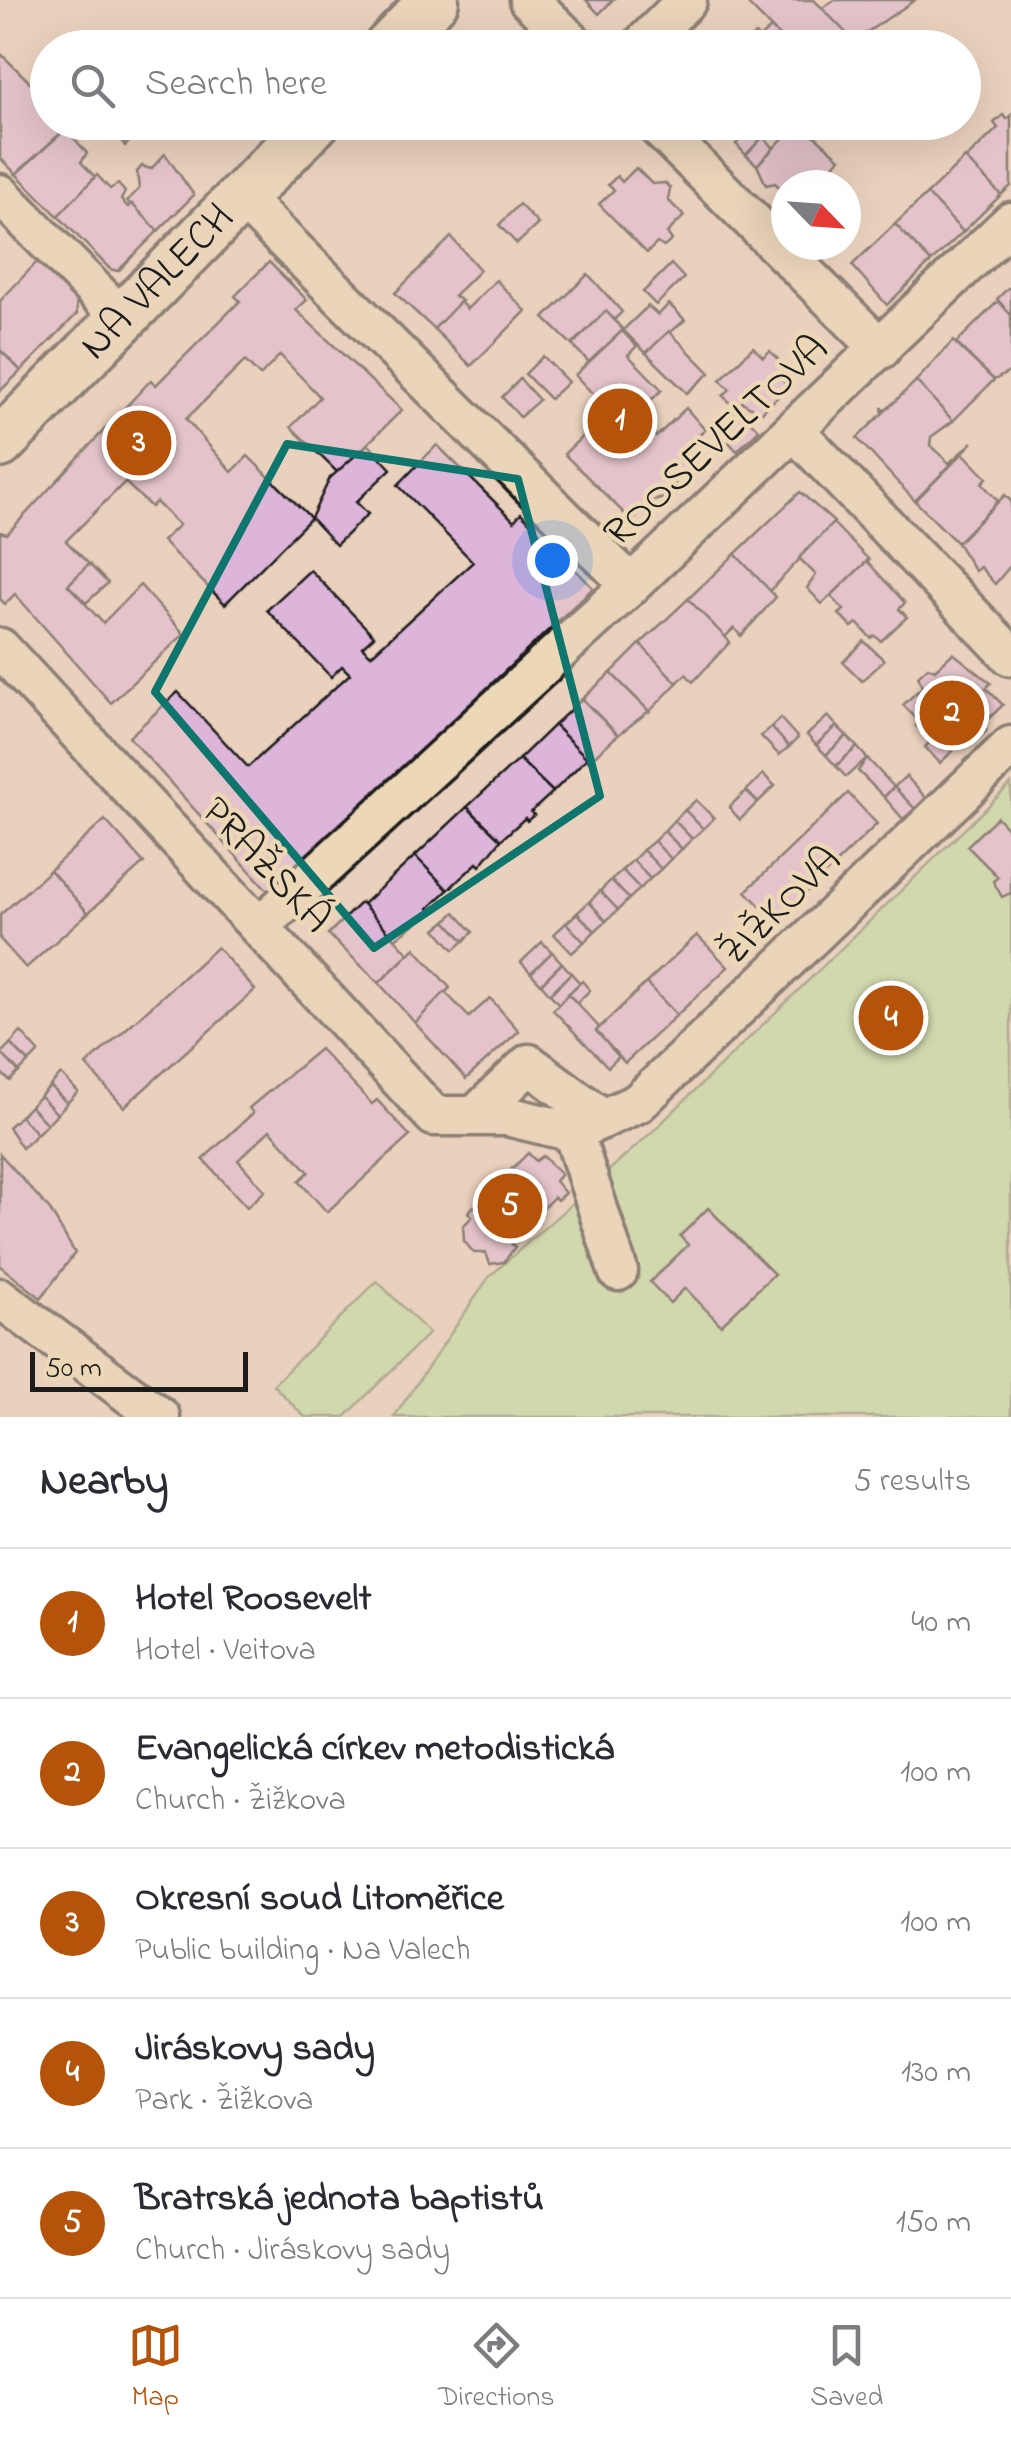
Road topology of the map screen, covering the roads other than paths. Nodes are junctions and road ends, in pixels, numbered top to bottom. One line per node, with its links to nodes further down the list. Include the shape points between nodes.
1 (434, 0): 4 (main road)
2 (530, 0): 5 (street)
3 (687, 0): 6 (street)
4 (405, 30)
5 (560, 30)
6 (658, 30)
7 (298, 140): 10 (main road, NA VALECH)
8 (671, 140): 13 (street)
9 (0, 194): 12 (street)
10 (242, 198): 12 (main road, NA VALECH); 16 (street)
11 (1011, 222): 13 (street, ROOSEVELTOVA)
12 (123, 318): 15 (main road, NA VALECH)
13 (881, 349): 14 (street, ROOSEVELTOVA)
14 (794, 430): 16 (street, ROOSEVELTOVA); 18 (street)
15 (0, 444)
16 (631, 586): 20 (street, ROOSEVELTOVA)
17 (0, 648): 20 (street, PRAŽSKÁ)
18 (1011, 656)
19 (1011, 746): 22 (street, ŽIŽKOVA, via 638,1103)
20 (260, 926): 21 (street, PRAŽSKÁ, via 434,1116)
21 (476, 1116): 22 (street); 22 (street, via 529,1064)
22 (588, 1126): 23 (street)
23 (618, 1271)
24 (0, 1298): 25 (street)
25 (160, 1417)

